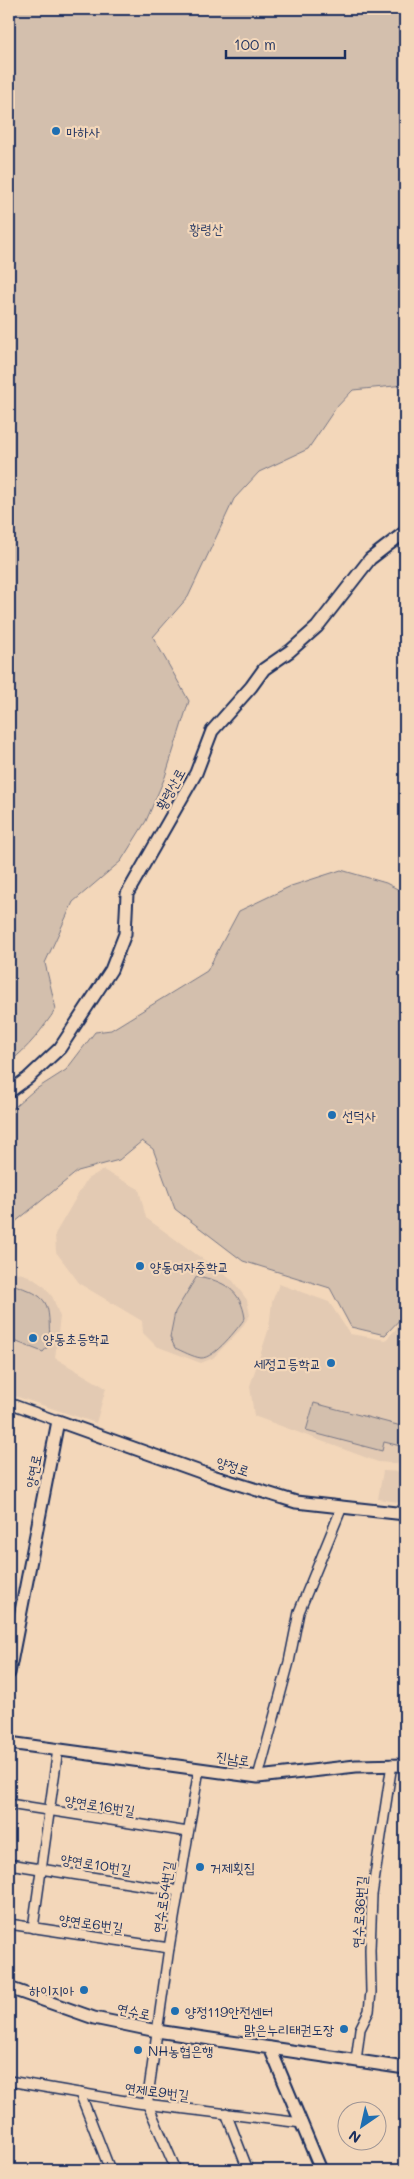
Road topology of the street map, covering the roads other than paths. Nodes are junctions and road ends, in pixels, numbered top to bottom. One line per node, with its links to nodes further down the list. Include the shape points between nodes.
1 (405, 532): 2 (street, 황령산로, via 370,559 317,627 264,669 212,731 196,773 127,894 125,934 111,970 60,1048)
2 (9, 1092)
3 (9, 1403): 4 (street)
4 (58, 1421): 5 (street, 양정로, via 296,1502); 7 (street, 양연로)
5 (342, 1507): 6 (street, 양정로); 13 (street, via 299,1612)
6 (405, 1514)
7 (9, 1673)
8 (9, 1742): 9 (street, 진남로)
9 (58, 1749): 12 (street, 진남로); 15 (street)
10 (392, 1764): 11 (street, 진남로); 13 (street, 진남로); 26 (street, 연수로36번길, via 372,1895 369,2011 360,2030)
11 (405, 1765)
12 (199, 1769): 13 (street, 진남로); 16 (street, 연수로54번길)
13 (258, 1777)
14 (9, 1804): 15 (street, 양연로16번길)
15 (50, 1810): 16 (street, 양연로16번길); 18 (street)
16 (188, 1832): 19 (street, 연수로54번길)
17 (9, 1864): 18 (street, 양연로10번길)
18 (40, 1869): 19 (street, 양연로10번길); 21 (street)
19 (179, 1890): 22 (street, 연수로54번길)
20 (9, 1924): 21 (street, 양연로6번길)
21 (34, 1928): 22 (street, 양연로6번길)
22 (169, 1948): 24 (street, 연수로54번길)
23 (9, 1988): 24 (street, 연수로, via 94,2018)
24 (157, 2031): 25 (street, 연수로); 30 (street, 연수로54번길)
25 (270, 2048): 26 (street, 연수로); 32 (street)
26 (356, 2060): 27 (street, 연수로)
27 (405, 2068)
28 (9, 2081): 29 (street, 연제로9번길)
29 (80, 2093): 30 (street, 연제로9번길); 33 (street)
30 (148, 2105): 31 (street, 연제로9번길); 34 (street)
31 (226, 2113): 32 (street, 연제로9번길); 35 (street)
32 (302, 2123): 36 (street)
33 (110, 2170)
34 (176, 2170)
35 (248, 2170)
36 (321, 2170)

